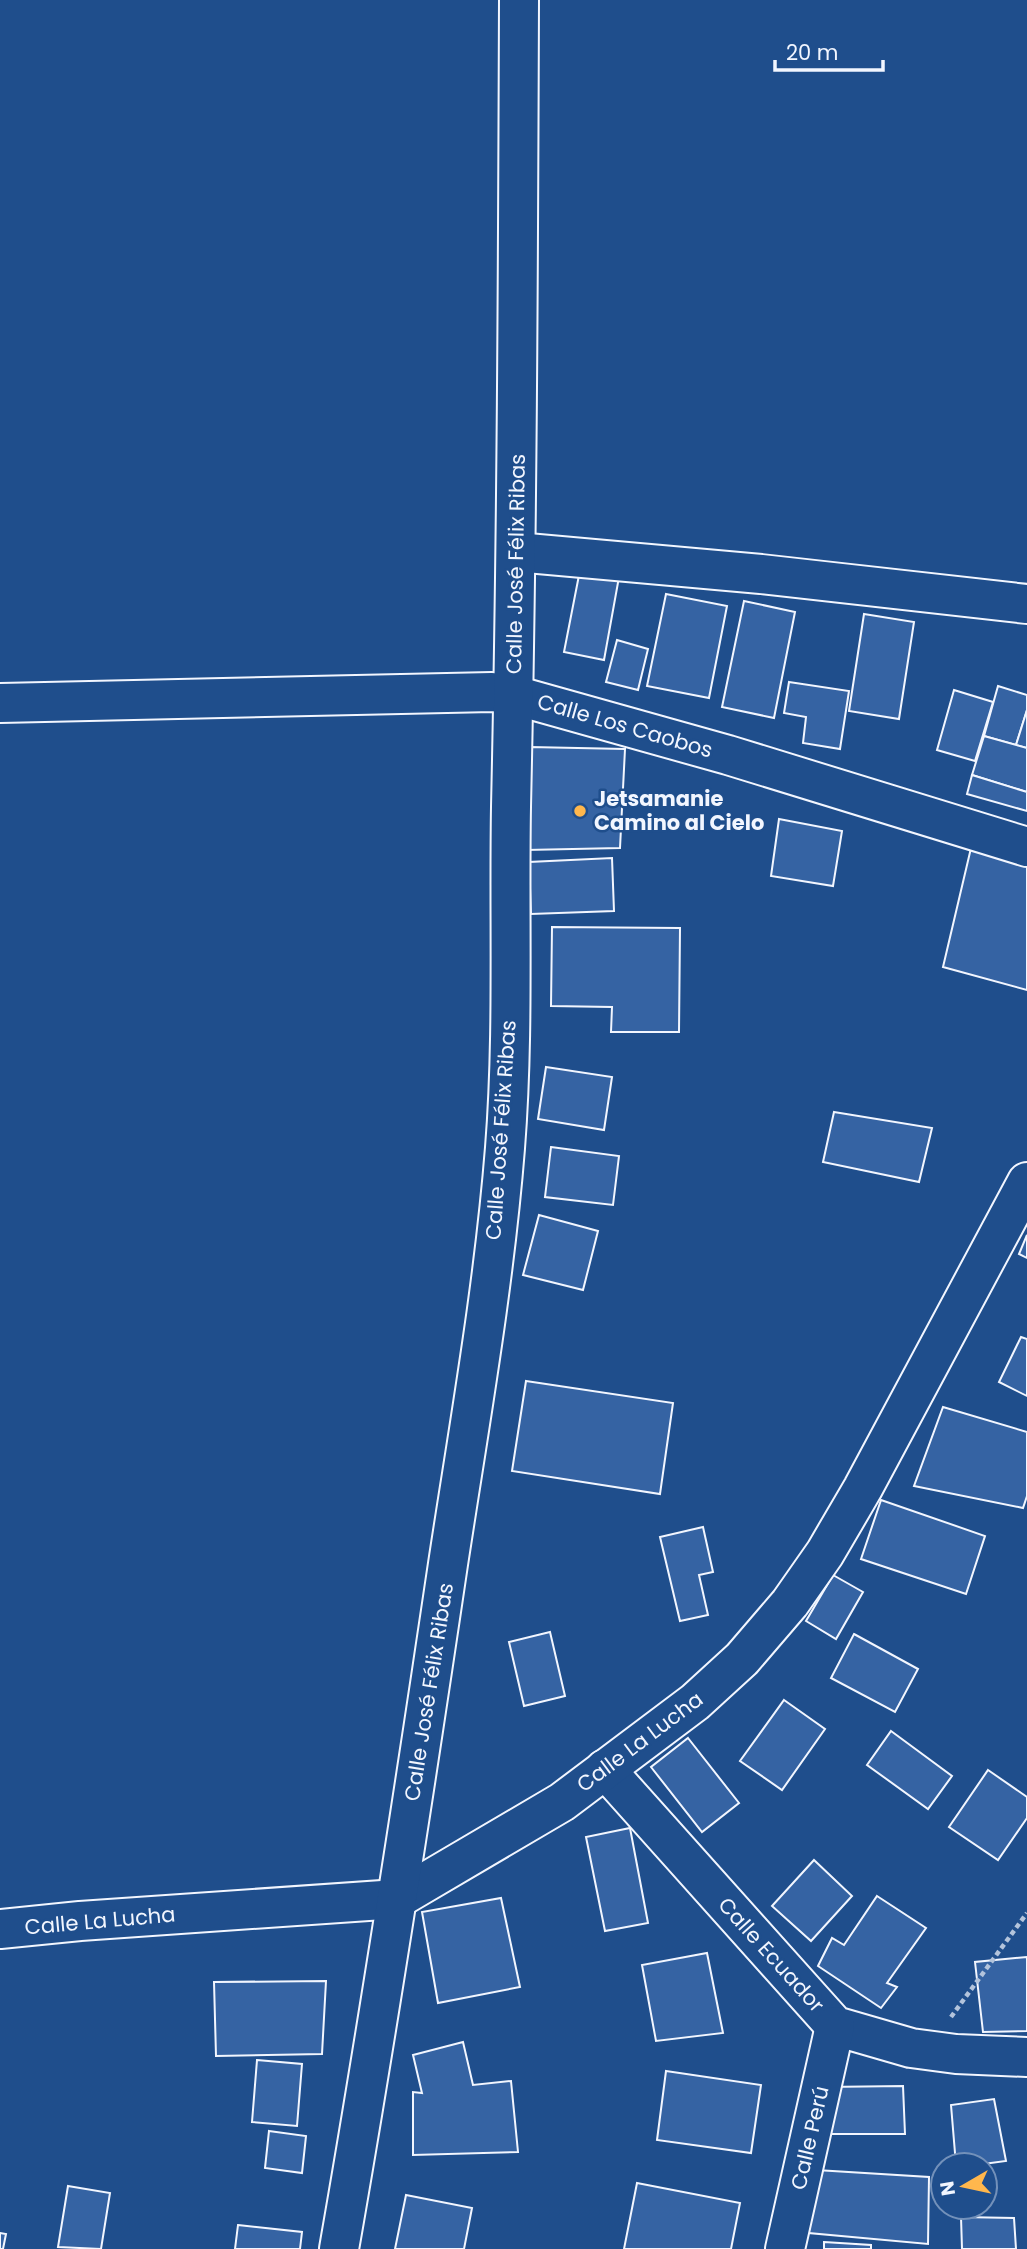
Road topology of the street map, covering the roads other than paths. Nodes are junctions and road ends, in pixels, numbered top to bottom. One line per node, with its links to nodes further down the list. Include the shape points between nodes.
1 (519, 0): 2 (street, Calle José Félix Ribas)
2 (516, 552): 3 (street); 4 (street, Calle José Félix Ribas)
3 (1027, 604)
4 (514, 695): 5 (street, Calle Los Caobos, via 479,692); 6 (street, Calle Los Caobos); 9 (street, Calle José Félix Ribas, via 505,1147 487,1303)
5 (0, 703)
6 (1027, 847)
7 (1027, 1182): 8 (street, Calle La Lucha, via 863,1488 797,1593 742,1659 695,1702)
8 (605, 1769): 9 (street, Calle La Lucha, via 562,1802); 11 (street, Calle Ecuador)
9 (397, 1899): 10 (street, Calle La Lucha); 13 (street, Calle José Félix Ribas)
10 (0, 1929)
11 (835, 2026): 12 (street, Calle Ecuador, via 911,2048); 14 (street, Calle Perú)
12 (1027, 2057)
13 (339, 2249)
14 (785, 2249)

